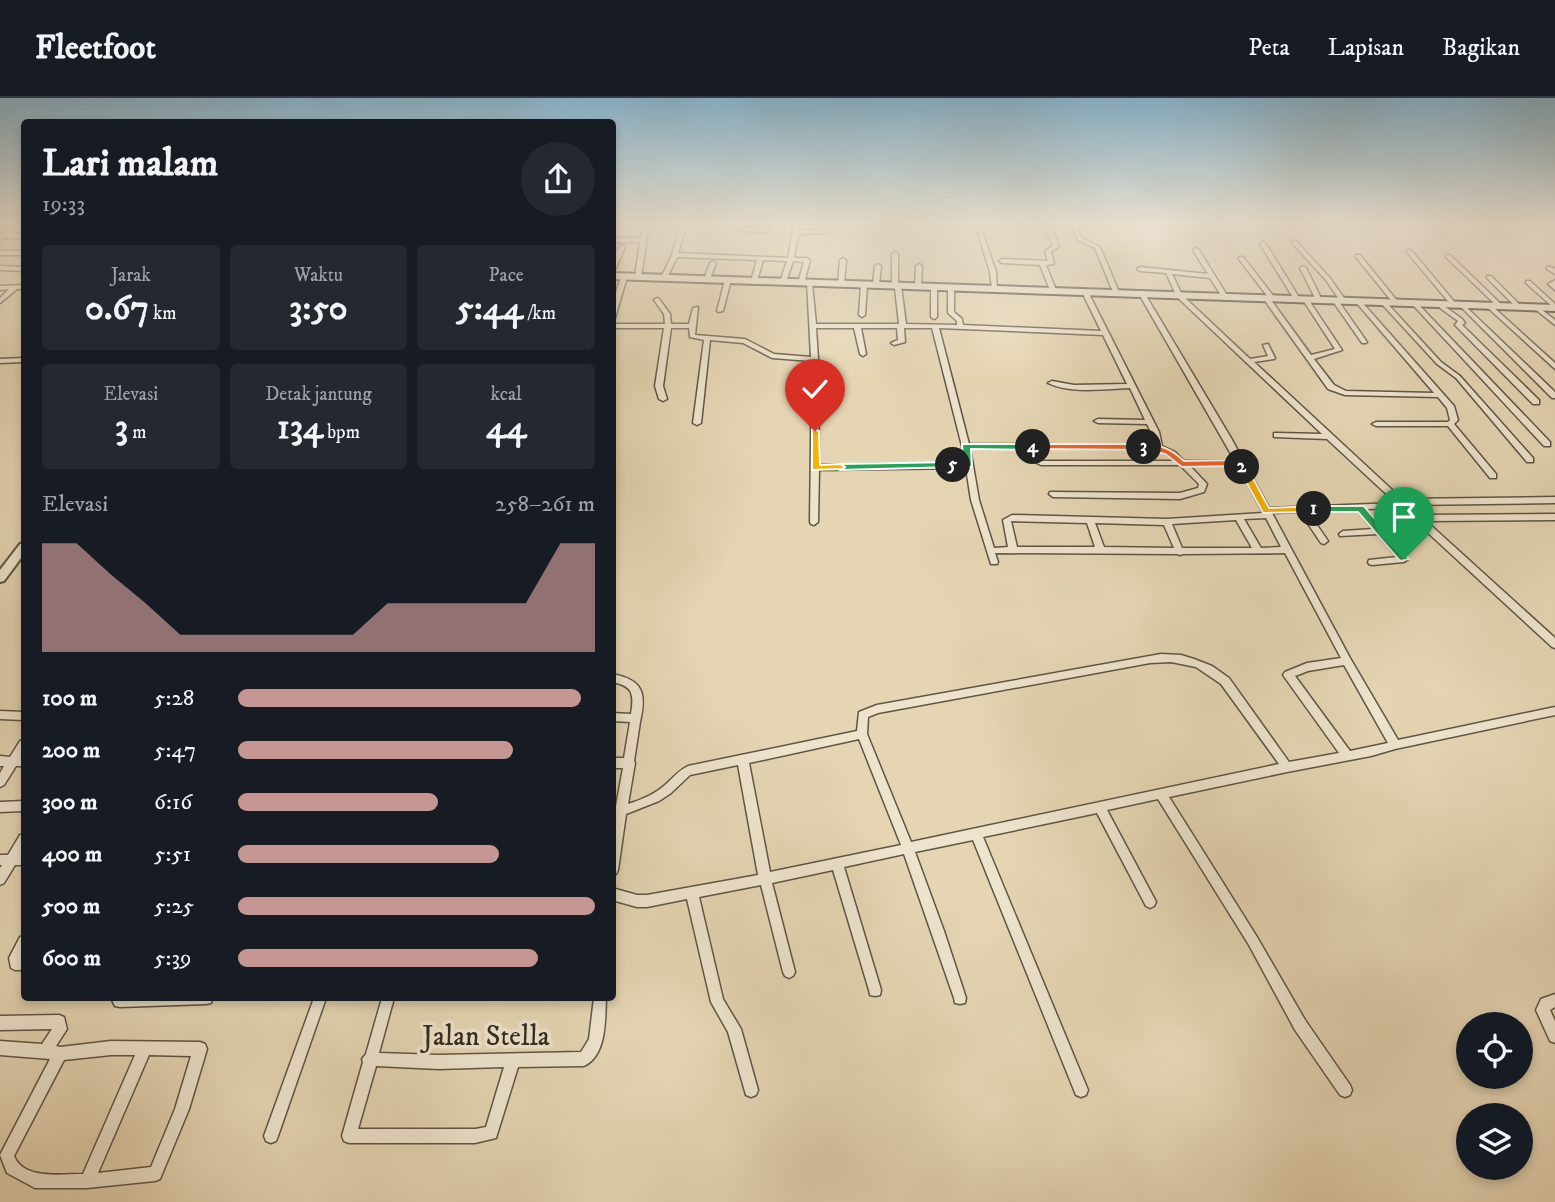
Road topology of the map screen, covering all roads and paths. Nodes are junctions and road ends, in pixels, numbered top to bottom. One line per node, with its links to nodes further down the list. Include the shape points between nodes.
1 (616, 276): 23 (main road)
2 (708, 276): 27 (street)
3 (756, 276): 30 (street)
4 (785, 276): 31 (street)
5 (806, 276): 34 (street)
6 (842, 276): 35 (street)
7 (877, 276): 37 (street)
8 (896, 276): 38 (street)
9 (919, 276): 41 (street)
10 (993, 276): 46 (street)
11 (1047, 276): 47 (street)
12 (1109, 276): 49 (street)
13 (1170, 276): 51 (street)
14 (1207, 276): 15 (street)
15 (1212, 276): 52 (street)
16 (1254, 276): 53 (street)
17 (1286, 276): 54 (street)
18 (1307, 276): 56 (street)
19 (1325, 276): 57 (street)
20 (1373, 276): 61 (street)
21 (1431, 276): 65 (street)
22 (1469, 276): 67 (street)
23 (624, 277): 24 (main road); 62 (street)
24 (638, 277): 26 (main road)
25 (1489, 277): 68 (street)
26 (664, 278): 27 (main road)
27 (707, 279): 29 (main road)
28 (21, 280): 39 (street)
29 (728, 280): 30 (main road); 72 (street)
30 (754, 281): 31 (main road)
31 (783, 282): 34 (main road)
32 (1528, 282): 71 (street)
33 (1555, 282): 45 (street, via 1551,284)
34 (805, 283): 35 (main road); 79 (street)
35 (841, 284): 36 (main road)
36 (864, 285): 37 (main road); 73 (street)
37 (876, 285): 38 (main road)
38 (896, 286): 41 (main road); 81 (street)
39 (14, 287): 40 (street); 44 (street); 58 (street)
40 (21, 287)
41 (918, 287): 42 (main road)
42 (934, 287): 43 (main road); 74 (street)
43 (951, 287): 46 (main road); 82 (street, via 951,313 960,320)
44 (0, 288)
45 (1555, 288)
46 (995, 289): 47 (main road)
47 (1053, 290): 48 (main road)
48 (1085, 292): 49 (main road); 83 (street)
49 (1116, 292): 50 (main road)
50 (1142, 294): 51 (main road); 113 (street)
51 (1179, 296): 52 (main road); 93 (street)
52 (1225, 297): 53 (main road)
53 (1270, 299): 54 (main road); 89 (street)
54 (1302, 299): 56 (main road); 89 (street, via 1339,350)
55 (657, 300): 77 (street, via 667,314)
56 (1320, 300): 57 (main road)
57 (1339, 300): 59 (main road); 85 (street)
58 (0, 301)
59 (1358, 301): 60 (main road); 97 (street)
60 (1383, 302): 61 (main road); 111 (street, via 1439,363 1458,377)
61 (1395, 303): 63 (main road)
62 (616, 304)
63 (1415, 304): 64 (main road); 108 (street)
64 (1438, 304): 65 (main road); 100 (street, via 1460,320 1458,325)
65 (1458, 305): 66 (main road); 98 (street)
66 (1489, 306): 67 (main road); 94 (street)
67 (1502, 307): 68 (main road)
68 (1519, 307): 70 (main road)
69 (696, 308): 78 (street)
70 (1537, 308): 71 (main road); 75 (street)
71 (1555, 308)
72 (720, 311)
73 (862, 315)
74 (935, 321): 81 (street); 82 (street); 109 (street)
75 (1555, 323)
76 (616, 326): 77 (street)
77 (668, 326): 78 (street); 99 (street, via 659,386)
78 (692, 326): 84 (street, via 692,336)
79 (812, 326): 80 (street); 90 (street)
80 (857, 326): 81 (street); 88 (street)
81 (901, 326): 86 (street, via 902,342)
82 (960, 327): 83 (street)
83 (1106, 333): 96 (street)
84 (707, 339): 90 (street, via 745,341 772,356); 103 (street)
85 (1364, 342)
86 (894, 343)
87 (1266, 345): 93 (street, via 1272,358)
88 (863, 354)
89 (1309, 358): 97 (street, via 1331,387 1342,393)
90 (815, 359): 116 (street)
91 (21, 360): 92 (street)
92 (0, 361)
93 (1249, 361): 107 (street)
94 (1555, 367)
95 (1052, 383): 96 (street)
96 (1132, 386): 102 (street)
97 (1439, 395): 105 (street, via 1451,408 1454,420)
98 (1555, 396)
99 (663, 399)
100 (1536, 402)
101 (1098, 421): 102 (street)
102 (1149, 422): 110 (street)
103 (697, 423)
104 (1376, 424): 105 (street)
105 (1450, 424): 117 (street)
106 (1277, 435): 107 (street)
107 (1329, 437): 120 (street)
108 (1547, 444)
109 (966, 446): 110 (street); 115 (street)
110 (1158, 447): 114 (street)
111 (1530, 460)
112 (1041, 463): 114 (street)
113 (1240, 463): 114 (street); 123 (street)
114 (1182, 464): 118 (street, via 1203,484 1200,491 1180,496)
115 (968, 465): 116 (street); 140 (street)
116 (815, 468): 128 (street)
117 (1493, 476)
118 (1054, 494)
119 (1555, 500): 120 (street)
120 (1402, 504): 122 (street); 126 (street)
121 (1302, 509): 122 (street); 123 (street); 132 (street)
122 (1361, 509): 130 (street)
123 (1267, 513): 124 (street); 135 (street)
124 (1238, 516): 129 (street); 138 (street)
125 (1555, 517): 126 (street)
126 (1418, 518): 143 (street)
127 (1090, 520): 129 (street); 134 (street, via 1012,518 1007,520); 137 (street)
128 (814, 522)
129 (1167, 522): 139 (street)
130 (1380, 531): 131 (street); 141 (street, via 1404,559)
131 (1343, 534)
132 (1324, 541)
133 (997, 550): 134 (street)
134 (1013, 550): 137 (street)
135 (1287, 550): 138 (street); 144 (street)
136 (21, 551): 142 (street)
137 (1101, 551): 139 (street)
138 (1258, 551): 139 (street)
139 (1180, 552)
140 (993, 562)
141 (1372, 562)
142 (0, 578)
143 (1555, 644)
144 (1347, 661): 152 (street); 153 (street, via 1307,667 1288,676)
145 (616, 679): 150 (street, via 635,688)
146 (1555, 711): 152 (street)
147 (0, 715): 148 (street)
148 (21, 716)
149 (616, 717): 150 (street)
150 (637, 718): 158 (street)
151 (862, 734): 155 (street); 159 (street, via 863,715 877,709 1150,659 1182,658 1213,670 1225,681); 169 (street)
152 (1395, 745): 153 (street)
153 (1347, 756): 159 (street)
154 (0, 761): 156 (street)
155 (743, 761): 165 (street, via 688,771 663,793); 173 (street)
156 (19, 762): 160 (street)
157 (616, 763): 158 (street)
158 (630, 763): 165 (street)
159 (1287, 767): 161 (street)
160 (0, 782)
161 (1161, 794): 164 (street); 196 (street, via 1300,1025)
162 (21, 806): 163 (street)
163 (0, 807)
164 (1100, 808): 167 (street); 176 (street)
165 (618, 811): 166 (street)
166 (616, 831)
167 (976, 834): 169 (street); 195 (street)
168 (21, 844): 170 (street)
169 (909, 848): 171 (street); 181 (street)
170 (12, 860): 172 (street)
171 (837, 863): 173 (street); 180 (street)
172 (0, 879)
173 (765, 879): 174 (street); 179 (street)
174 (692, 893): 175 (street, via 647,901); 194 (street, via 717,1002 734,1029)
175 (616, 895)
176 (1150, 902)
177 (21, 947): 178 (street, via 15,964)
178 (21, 964)
179 (789, 972)
180 (875, 990)
181 (960, 998)
182 (1555, 1000): 187 (street, via 1544,1010)
183 (319, 1001): 197 (street)
184 (387, 1001): 192 (street)
185 (600, 1001): 193 (street, Jalan Stella, via 594,1045 584,1059)
186 (0, 1023): 190 (street, via 59,1022 60,1029)
187 (1555, 1036)
188 (0, 1048): 190 (street)
189 (145, 1048): 191 (street); 199 (street); 199 (street, via 200,1049 155,1174)
190 (45, 1051): 191 (street)
191 (60, 1054): 198 (street)
192 (369, 1059): 193 (street, Jalan Stella); 193 (street, via 349,1136 491,1133)
193 (513, 1060)
194 (751, 1090)
195 (1081, 1090)
196 (1345, 1090)
197 (271, 1136)
198 (4, 1155): 199 (street, via 12,1168 35,1181)
199 (87, 1181)

